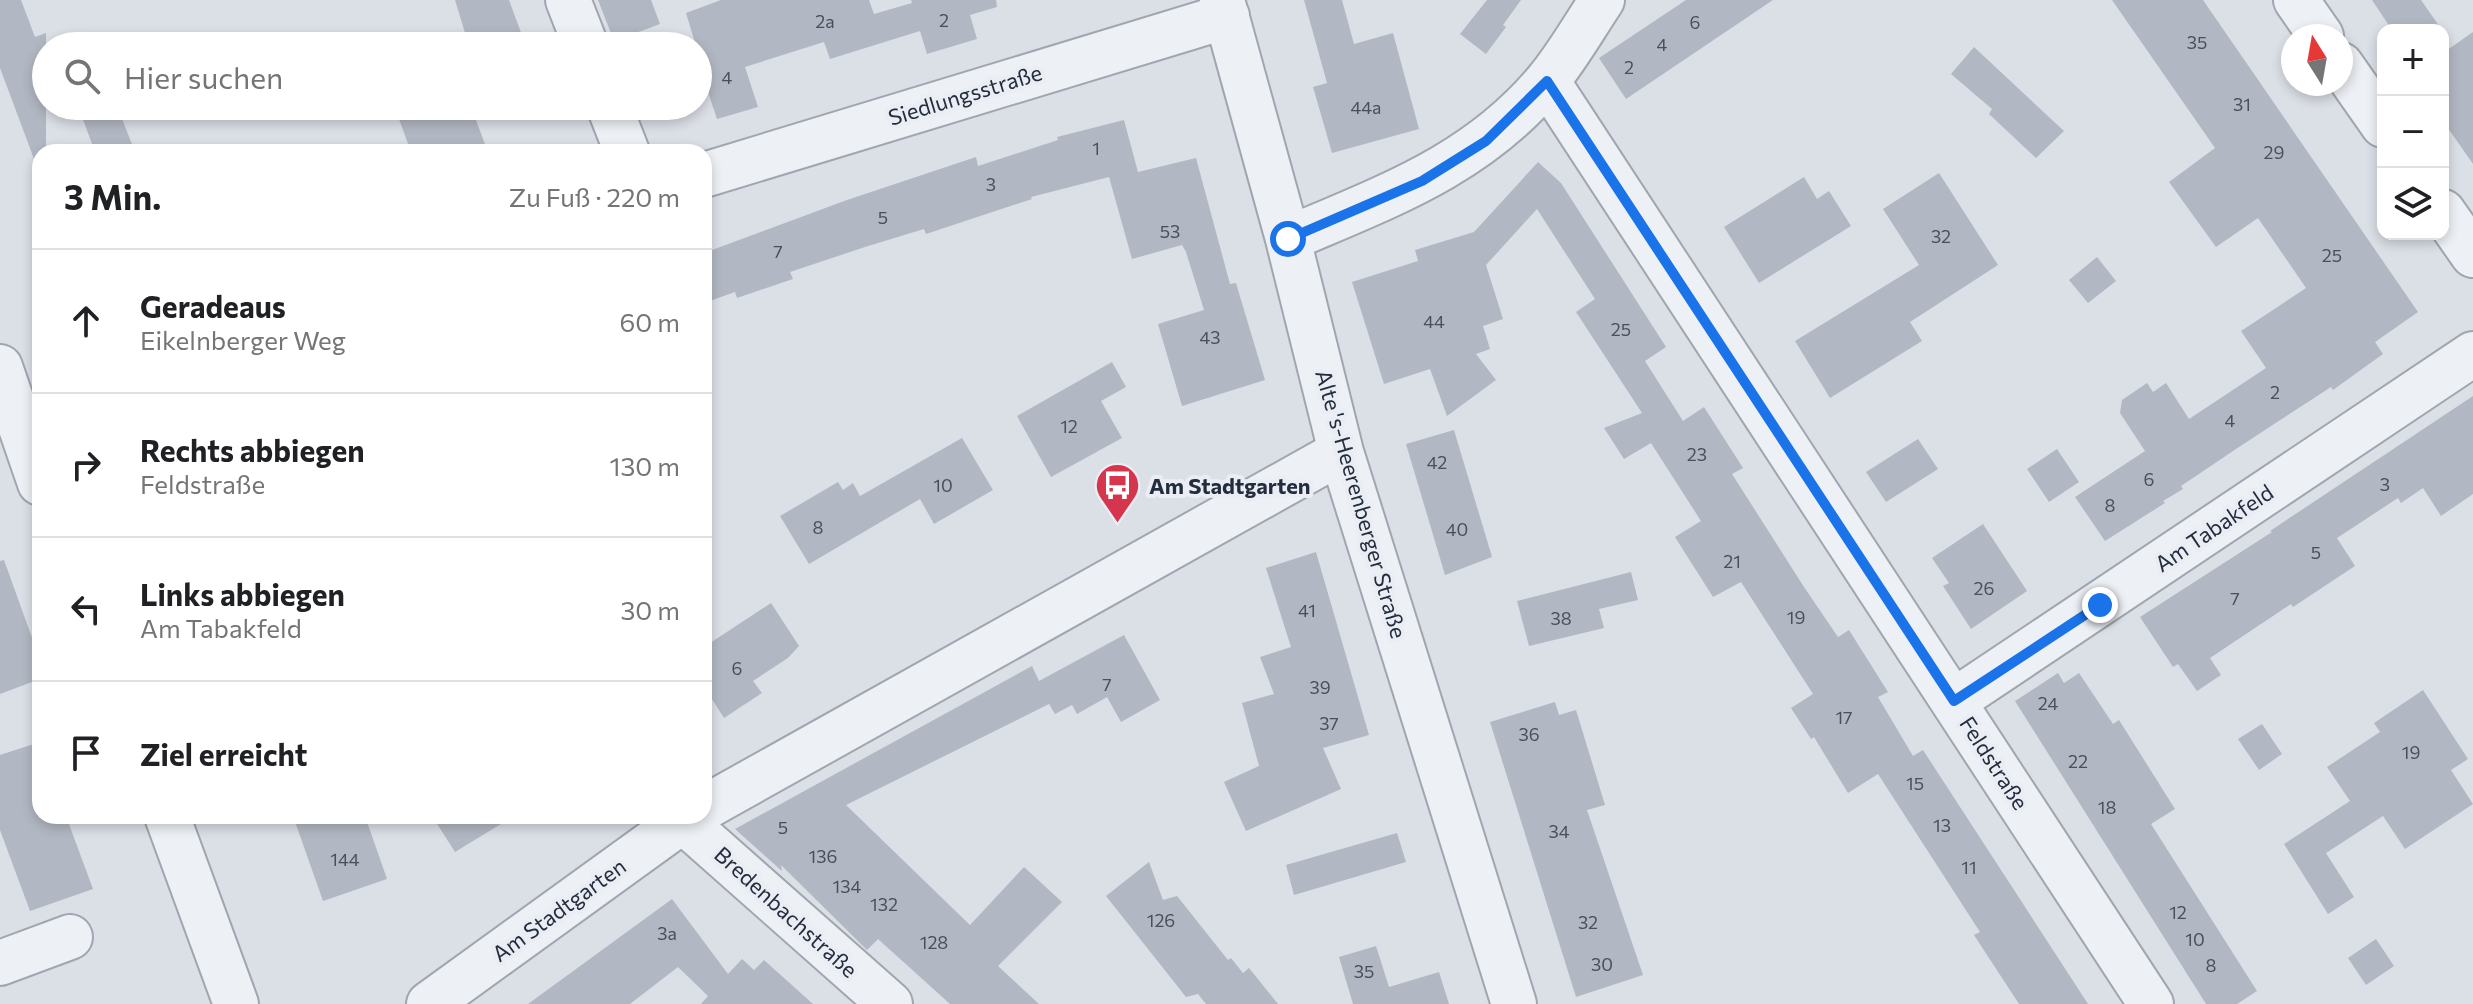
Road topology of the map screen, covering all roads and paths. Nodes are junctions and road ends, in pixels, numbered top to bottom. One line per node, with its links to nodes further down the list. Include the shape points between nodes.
1 (568, 0): 6 (street)
2 (1602, 0): 7 (street)
3 (2296, 0): 5 (street)
4 (1225, 8): 12 (street, Siedlungsstraße); 14 (street, Alte 's-Heerenberger Straße)
5 (2313, 24)
6 (581, 32)
7 (1547, 81): 14 (street, via 1486,141 1422,181); 21 (street, Feldstraße)
8 (2353, 82): 9 (street)
9 (2377, 116)
10 (614, 120): 11 (street)
11 (624, 144)
12 (712, 172)
13 (2449, 221): 15 (street)
14 (1288, 239): 20 (street, Alte 's-Heerenberger Straße)
15 (2473, 255)
16 (2473, 354): 21 (street, Am Tabakfeld)
17 (0, 367): 18 (street)
18 (28, 415): 19 (street)
19 (32, 438)
20 (1341, 452): 22 (street, Am Stadtgarten); 31 (street, Alte 's-Heerenberger Straße)
21 (1954, 701): 32 (street, Feldstraße)
22 (712, 803)
23 (170, 824): 28 (street)
24 (678, 824): 29 (street, Am Stadtgarten)
25 (702, 824): 30 (street, Bredenbachstraße)
26 (70, 937): 27 (street)
27 (0, 963)
28 (236, 1004)
29 (429, 1004)
30 (890, 1004)
31 (1514, 1004)
32 (2151, 1004)

